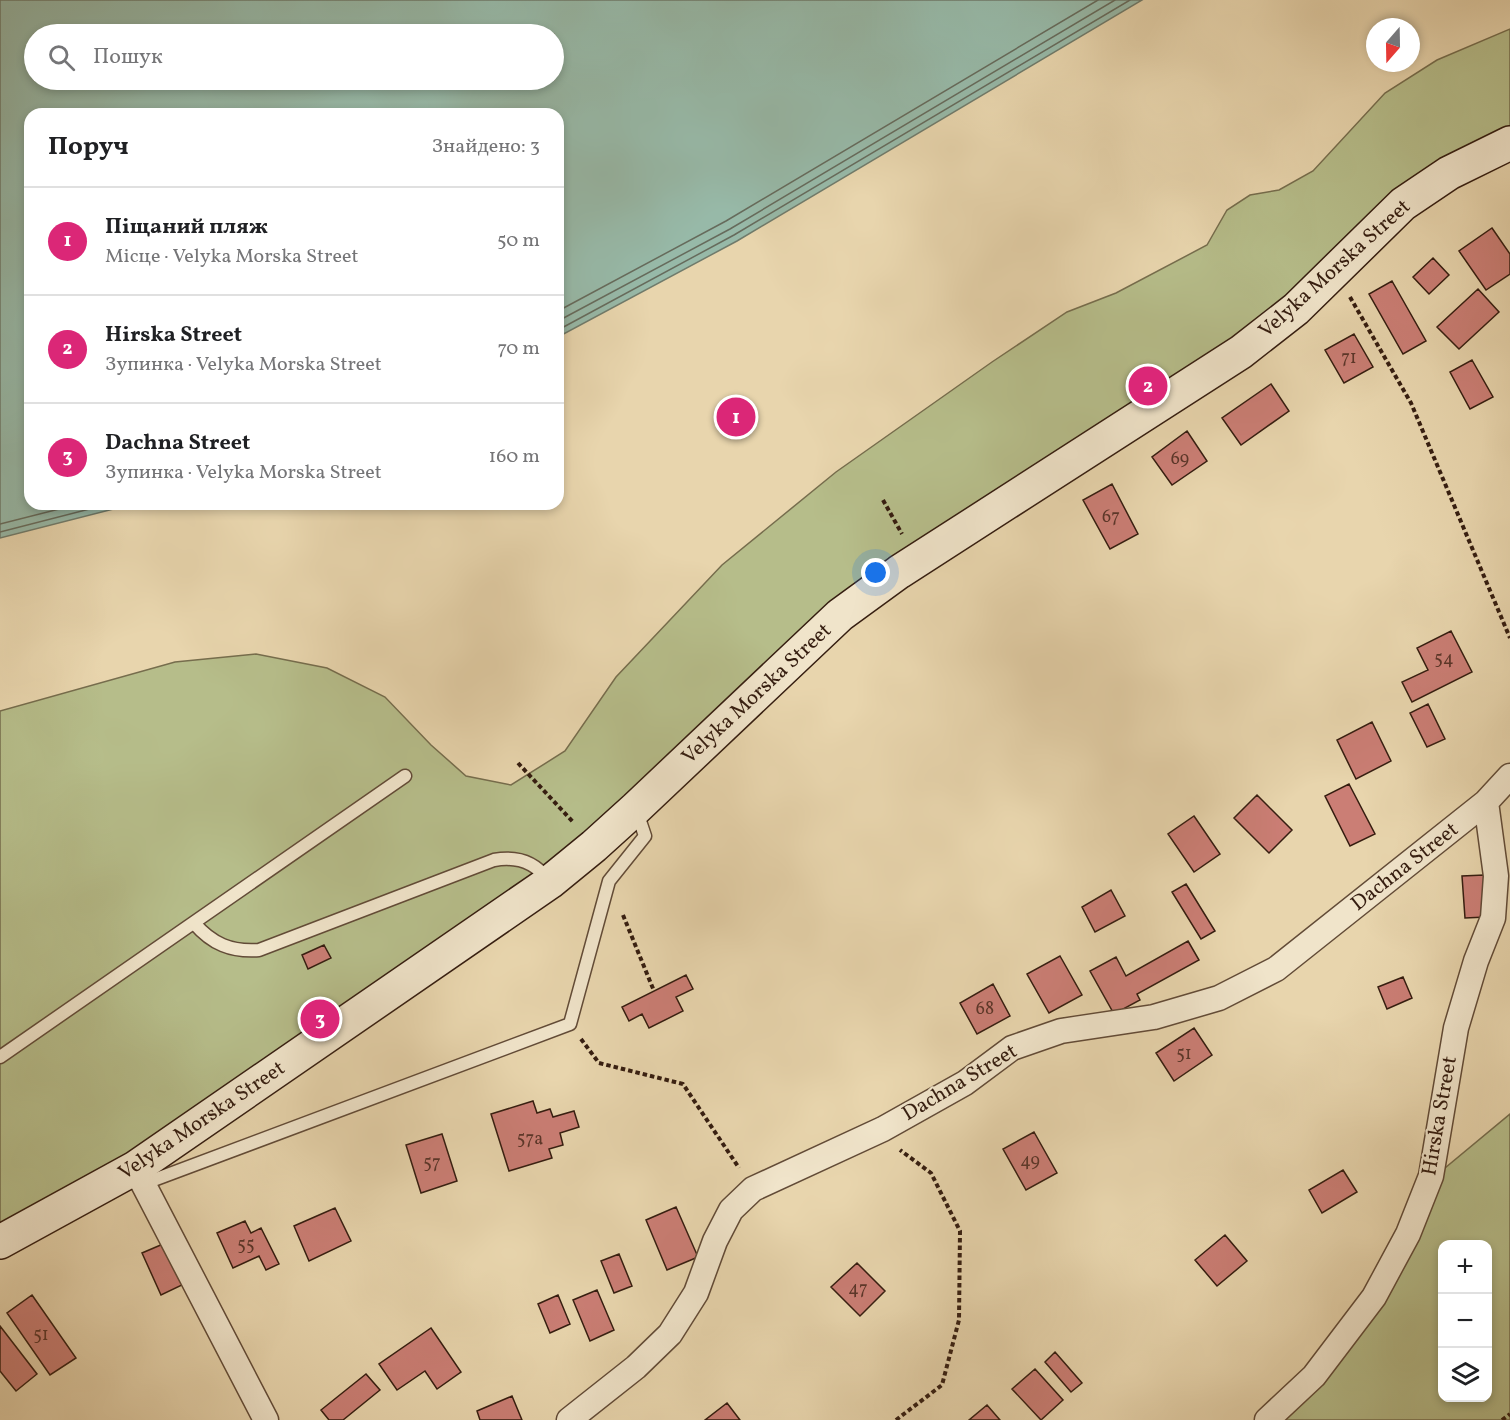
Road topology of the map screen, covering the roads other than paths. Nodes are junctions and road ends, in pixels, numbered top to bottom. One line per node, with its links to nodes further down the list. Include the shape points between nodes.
1 (1510, 143): 5 (street, Velyka Morska Street, via 1449,173 1403,204 1296,309 1241,352 899,572 840,615)
2 (405, 776): 7 (lane)
3 (1510, 776): 4 (street)
4 (1486, 802): 12 (street, Dachna Street, via 1276,969 1218,998 1154,1017 1061,1031 1012,1048 965,1083 883,1129 753,1189 731,1210 696,1293 670,1334 636,1367); 13 (street, Hirska Street, via 1496,876 1493,918 1456,1028 1431,1176 1408,1234 1374,1297 1314,1376)
5 (636, 808): 6 (street, Velyka Morska Street); 9 (lane, via 645,836 609,881 570,1024)
6 (550, 882): 7 (lane, via 526,862 515,858 494,860 259,950 243,951 215,943); 9 (street, Velyka Morska Street)
7 (194, 923): 8 (lane)
8 (0, 1057)
9 (139, 1176): 10 (street, Velyka Morska Street); 11 (street)
10 (0, 1242)
11 (266, 1420)
12 (569, 1420)
13 (1267, 1420)

